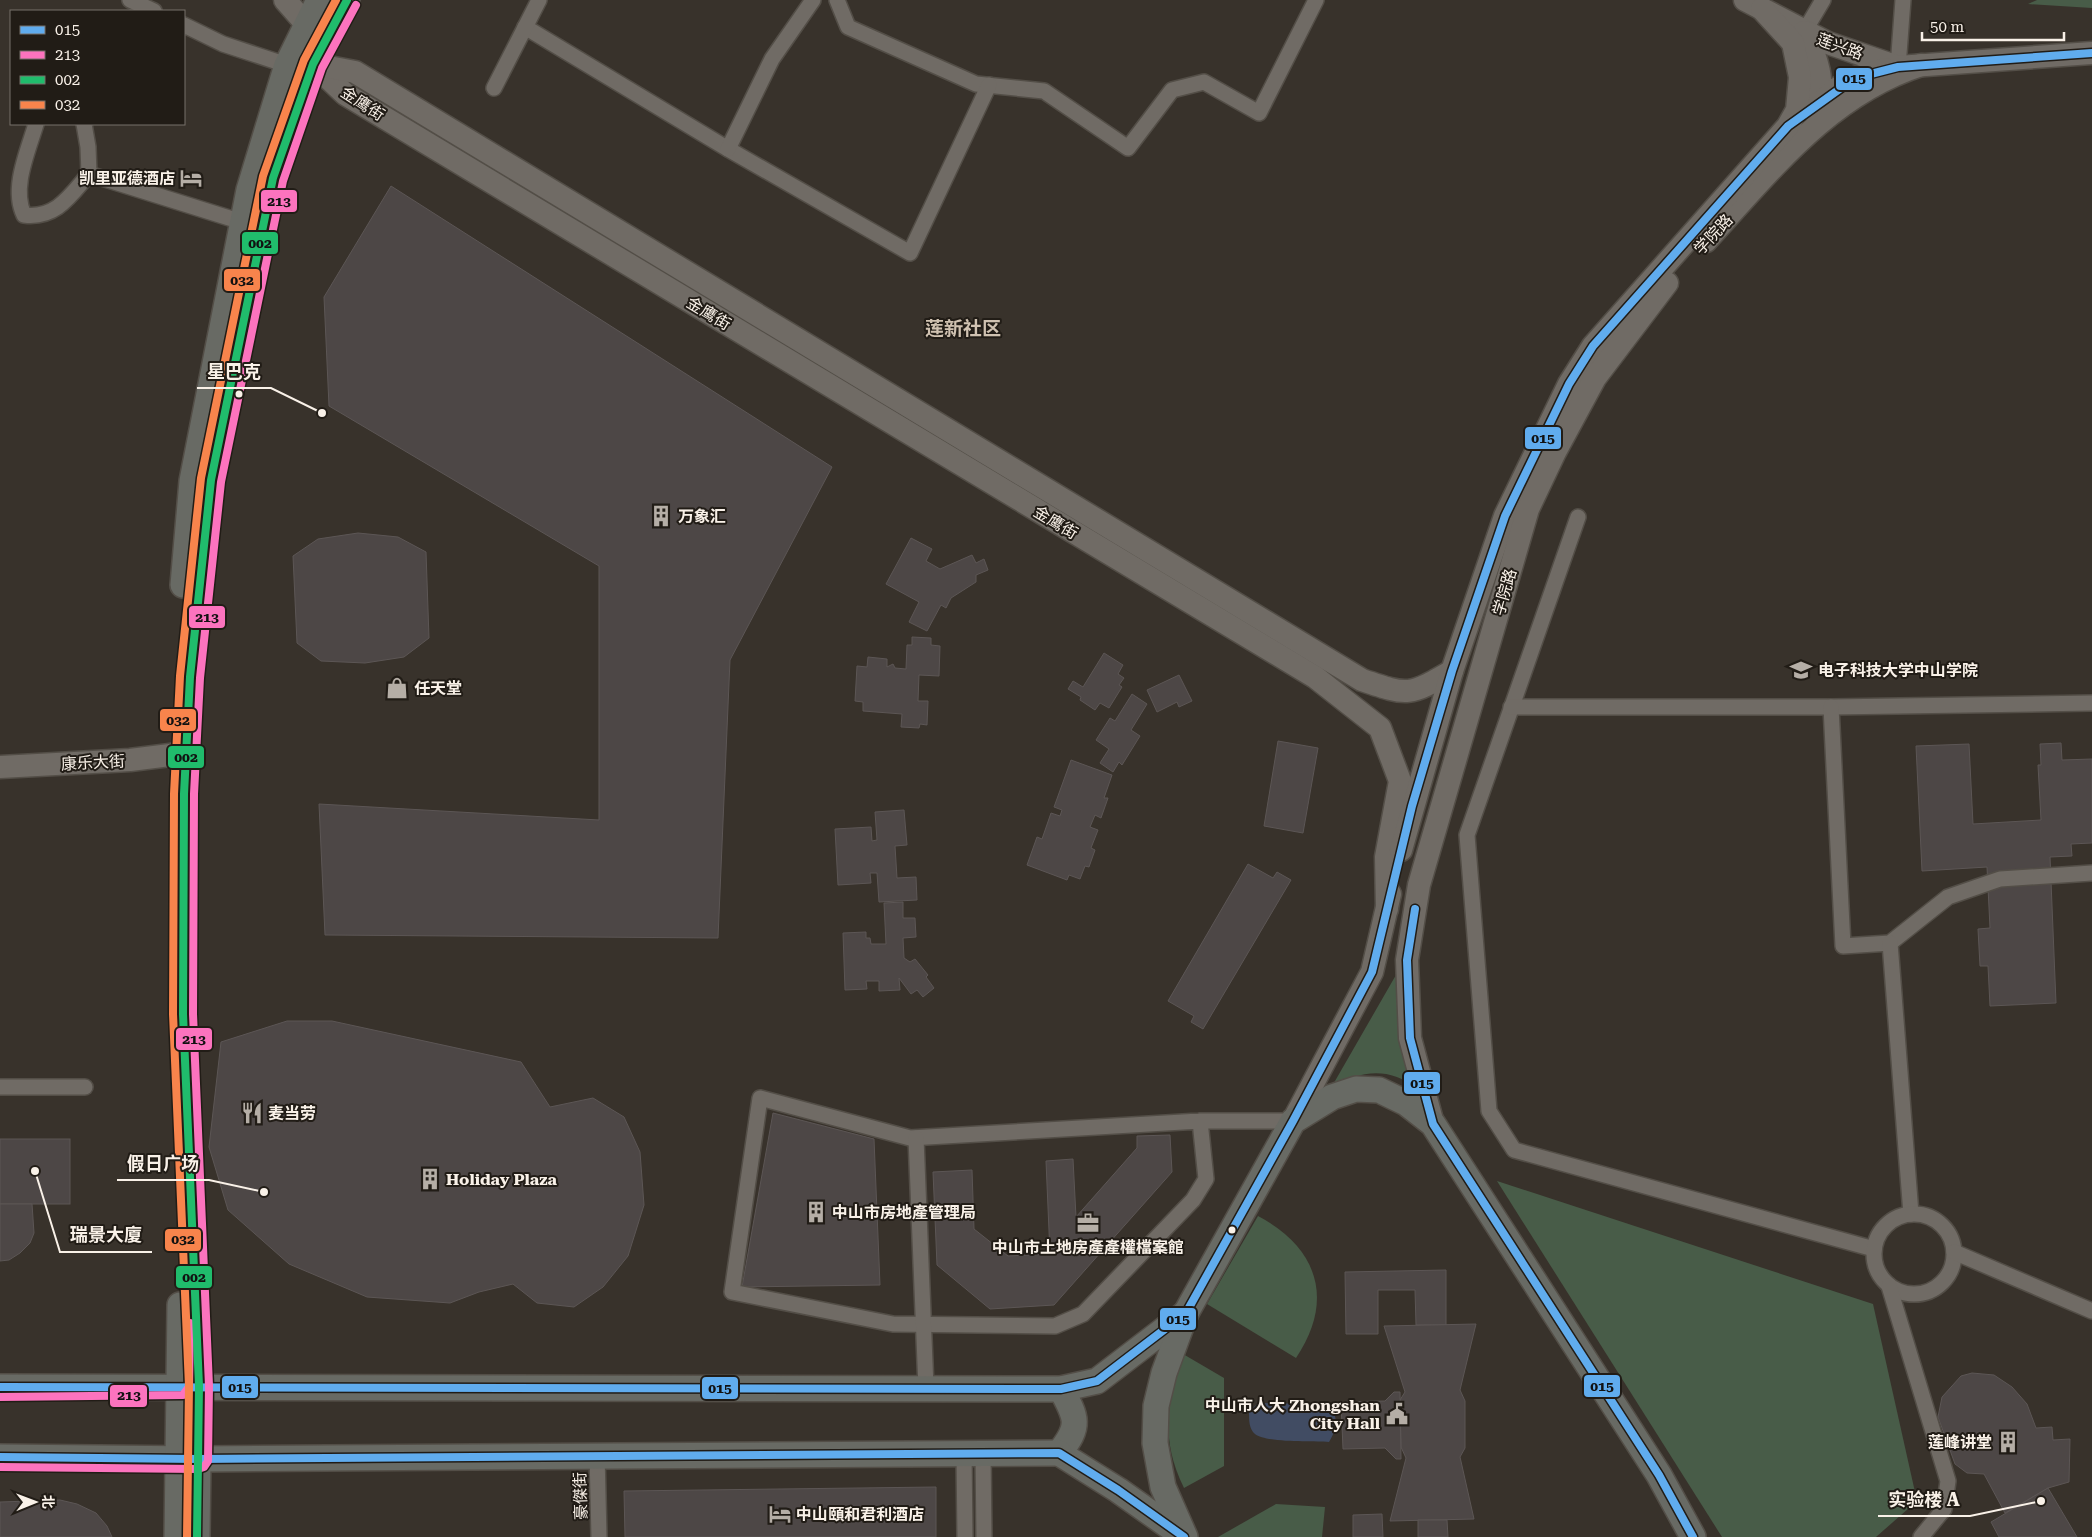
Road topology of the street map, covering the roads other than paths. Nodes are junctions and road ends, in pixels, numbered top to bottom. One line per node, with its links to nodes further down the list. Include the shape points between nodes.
1 (130, 0): 12 (street)
2 (285, 0): 14 (street)
3 (319, 0): 14 (main road)
4 (347, 0): 18 (main road)
5 (539, 0): 15 (street)
6 (813, 0): 28 (street, via 772,60)
7 (837, 0): 22 (street, via 848,27 976,84)
8 (1316, 0): 22 (street, via 1259,113 1204,82 1172,90 1128,148 1044,91)
9 (1822, 0): 16 (street)
10 (1903, 0): 21 (street)
11 (1753, 5): 16 (street, 莲兴路); 27 (street, 学院路, via 1793,43 1800,77)
12 (152, 10)
13 (185, 25): 19 (street, via 223,44)
14 (307, 25): 18 (street); 19 (main road)
15 (525, 27): 23 (street); 28 (street)
16 (1804, 32): 21 (street, 莲兴路); 24 (street, via 1816,55 1819,70 1820,89)
17 (2092, 53): 20 (street, 莲兴路)
18 (313, 64): 19 (street); 32 (street, 金鹰街, via 355,72 1362,680 1397,692 1419,690); 36 (main road, via 273,178 211,480 190,686); 39 (street, 金鹰街, via 345,94 1315,677 1380,728 1400,781 1386,857)
19 (287, 65): 30 (main road)
20 (1921, 65): 21 (street, 莲兴路); 27 (street, via 1862,92)
21 (1898, 67): 24 (street, via 1854,78)
22 (989, 85): 28 (street, via 910,253)
23 (494, 88)
24 (1816, 107): 27 (street)
25 (36, 125): 29 (street, via 21,176 19,205 24,215 39,217 52,212)
26 (84, 125): 29 (street)
27 (1794, 133): 32 (street, 学院路, via 1594,346 1569,384 1505,516); 45 (street, 学院路, via 1666,285 1595,378 1528,509 1419,885 1407,960 1410,1038)
28 (728, 148)
29 (89, 174): 30 (street)
30 (242, 222): 36 (main road, via 192,481)
31 (1578, 517): 34 (street)
32 (1452, 671): 39 (street, 学院路)
33 (2092, 703): 35 (street)
34 (1511, 706): 35 (street); 48 (street, via 1467,835 1490,1111 1514,1150)
35 (1831, 706): 40 (street, via 1843,946)
36 (177, 754): 37 (street, 康乐大街, via 130,760); 53 (main road, via 167,790 169,995 180,1301)
37 (0, 767)
38 (2092, 873): 40 (street, via 2000,879 1948,897)
39 (1386, 909): 44 (street, 学院路, via 1372,972)
40 (1890, 943): 47 (street)
41 (85, 1086): 42 (street)
42 (0, 1087)
43 (1200, 1121): 44 (street); 46 (street); 46 (street, via 1206,1179 1193,1200 1083,1314 1056,1326 893,1324 732,1292 760,1098)
44 (1293, 1121): 45 (main road, via 1332,1097 1356,1089 1379,1090 1406,1103); 52 (main road, 学院路)
45 (1433, 1124): 68 (main road, via 1659,1475)
46 (916, 1138): 55 (street)
47 (1911, 1214): 48 (street, via 1886,1225); 49 (street, via 1935,1220 1951,1240)
48 (1874, 1249): 50 (street, via 1880,1276)
49 (1954, 1252): 50 (street, via 1948,1276 1928,1292 1914,1295 1901,1293); 51 (street)
50 (1889, 1286): 69 (street, via 1948,1481 1944,1509)
51 (2092, 1311)
52 (1186, 1313): 56 (main road, via 1096,1381); 67 (main road, via 1164,1373 1155,1434 1163,1487)
53 (189, 1386): 54 (main road); 55 (main road); 61 (main road)
54 (0, 1387)
55 (926, 1388): 56 (main road)
56 (1061, 1389): 57 (main road, via 1074,1412 1073,1436)
57 (1059, 1453): 59 (main road); 67 (main road)
58 (597, 1454): 59 (main road); 61 (main road); 64 (street, 豪傑街)
59 (973, 1454): 65 (street); 66 (street)
60 (0, 1457): 61 (main road)
61 (188, 1459): 62 (main road); 63 (main road)
62 (177, 1537)
63 (197, 1537)
64 (599, 1537)
65 (964, 1537)
66 (984, 1537)
67 (1184, 1537)
68 (1693, 1537)
69 (1921, 1537)

